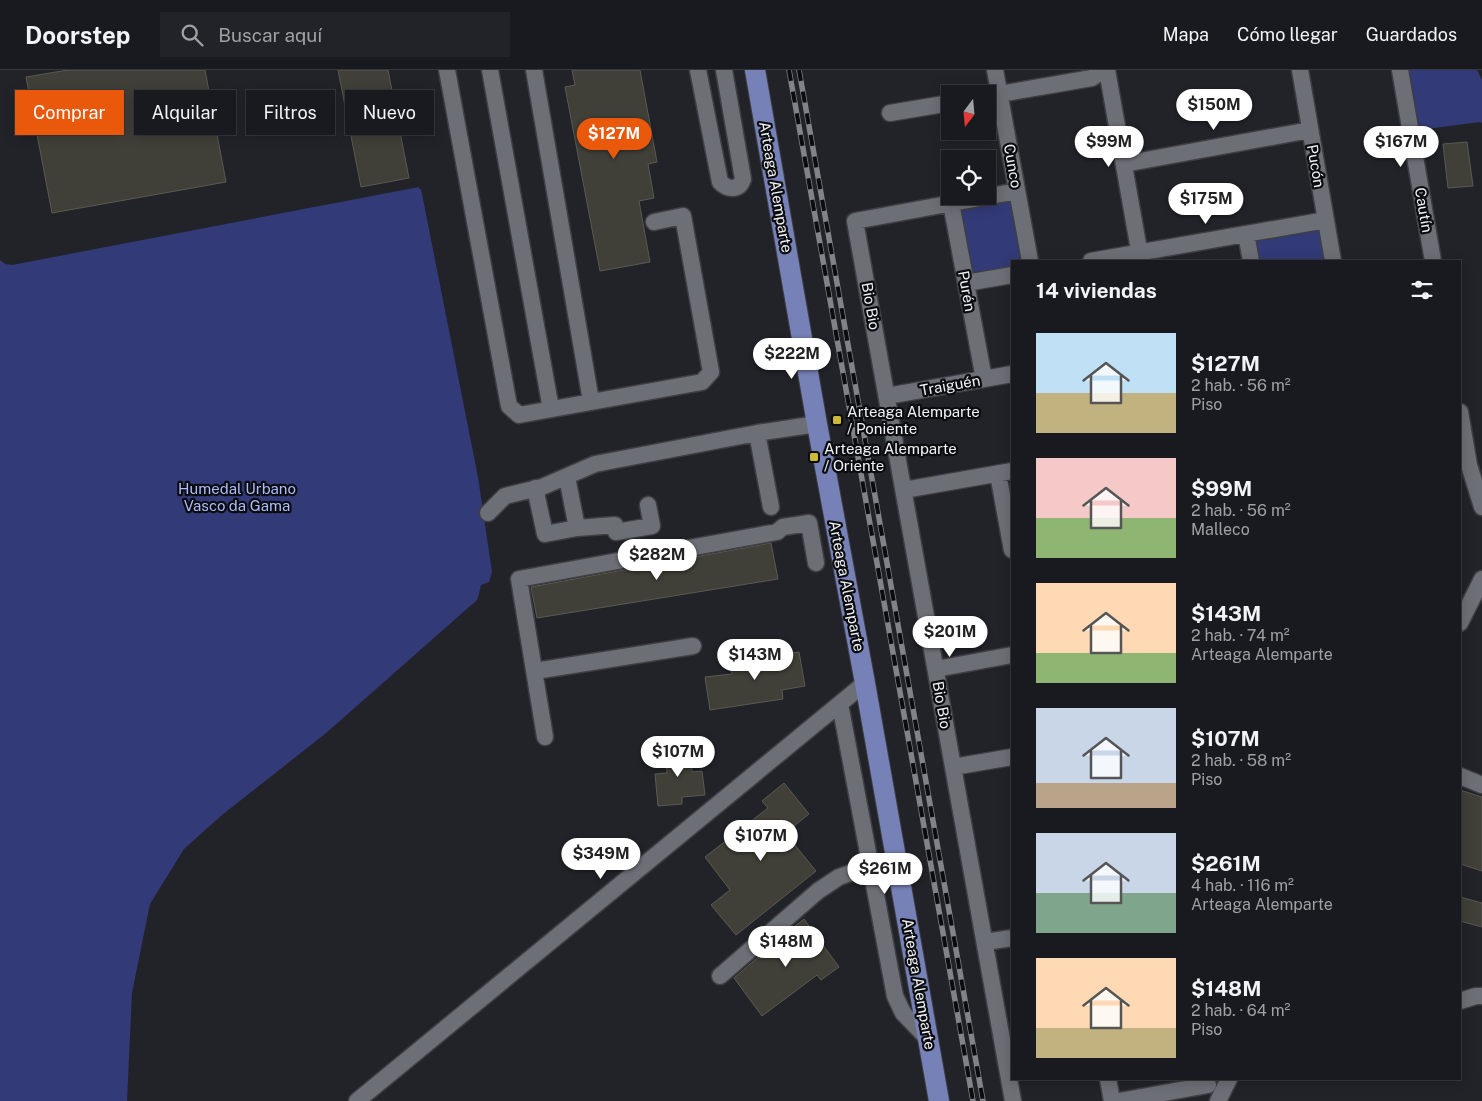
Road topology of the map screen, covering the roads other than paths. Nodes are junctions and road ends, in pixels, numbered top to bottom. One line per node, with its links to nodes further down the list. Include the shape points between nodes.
1 (490, 70): 38 (street)
2 (534, 70): 37 (street)
3 (698, 70): 4 (street, via 720,182 725,187 737,188 743,179)
4 (724, 70)
5 (755, 70): 40 (main road, Arteaga Alemparte)
6 (995, 70): 12 (street, Cunco)
7 (1102, 70): 13 (street, via 1092,78)
8 (1107, 70): 18 (street)
9 (1300, 70): 17 (street, Pucón)
10 (1400, 70): 31 (street, Cautín)
11 (451, 71): 38 (street, via 509,406 519,415)
12 (994, 85)
13 (996, 95)
14 (996, 103): 19 (street, Cunco)
15 (941, 104): 16 (street)
16 (890, 113)
17 (1310, 130): 18 (street); 23 (street, Pucón)
18 (1124, 164): 26 (street)
19 (1017, 191): 20 (street); 27 (street, Cunco)
20 (996, 195)
21 (941, 205): 36 (street, Bio Bio, via 855,221)
22 (951, 205): 33 (street, Purén)
23 (1326, 220): 25 (street); 30 (street, Pucón)
24 (654, 222): 37 (street, via 684,216 711,372 702,382)
25 (1246, 234): 26 (street); 29 (street)
26 (1140, 257): 28 (street)
27 (1030, 260)
28 (1103, 260)
29 (1251, 260)
30 (1333, 260)
31 (1433, 260)
32 (1011, 275): 33 (street)
33 (966, 283): 35 (street, Purén)
34 (1011, 374): 35 (street, Traiguén)
35 (984, 379): 36 (street, Traiguén)
36 (887, 396): 45 (street, Bio Bio)
37 (591, 402): 38 (street)
38 (551, 409)
39 (1461, 418): 48 (street, via 1469,464)
40 (817, 424): 41 (street); 52 (main road, Arteaga Alemparte)
41 (757, 433): 43 (street, via 596,464); 47 (street)
42 (1006, 472): 45 (street); 51 (street)
43 (567, 477): 44 (street); 50 (street)
44 (535, 488): 49 (street, via 505,496); 50 (street, via 545,534)
45 (904, 490): 59 (street, Bio Bio)
46 (648, 505): 50 (street, via 652,526 616,532 615,524)
47 (771, 507)
48 (1482, 507)
49 (488, 512)
50 (577, 528)
51 (1011, 536)
52 (838, 539): 53 (street); 61 (main road, Arteaga Alemparte)
53 (813, 542): 54 (street); 60 (street, via 809,524 800,524 783,527 776,532 519,579)
54 (816, 563)
55 (1482, 578): 56 (street)
56 (1461, 621)
57 (693, 646): 60 (street)
58 (1011, 655): 59 (street)
59 (936, 669): 65 (street, Bio Bio)
60 (535, 671): 63 (street)
61 (865, 683): 62 (street); 68 (main road, Arteaga Alemparte)
62 (840, 704): 69 (street); 78 (street)
63 (545, 737)
64 (1011, 757): 65 (street)
65 (953, 767): 71 (street, Bio Bio)
66 (1461, 776): 67 (street)
67 (1482, 785)
68 (897, 861): 69 (street); 75 (main road, Arteaga Alemparte)
69 (871, 866): 72 (street, via 840,877 818,891); 75 (street, via 895,996 903,1014)
70 (1011, 938): 71 (street)
71 (984, 942): 80 (street, Bio Bio)
72 (720, 976)
73 (1482, 996): 74 (street)
74 (1461, 1001)
75 (928, 1039): 79 (main road, Arteaga Alemparte)
76 (1108, 1080): 81 (street)
77 (1217, 1087): 82 (street)
78 (357, 1101)
79 (939, 1101)
80 (1013, 1101)
81 (1112, 1101)
82 (1119, 1101)

